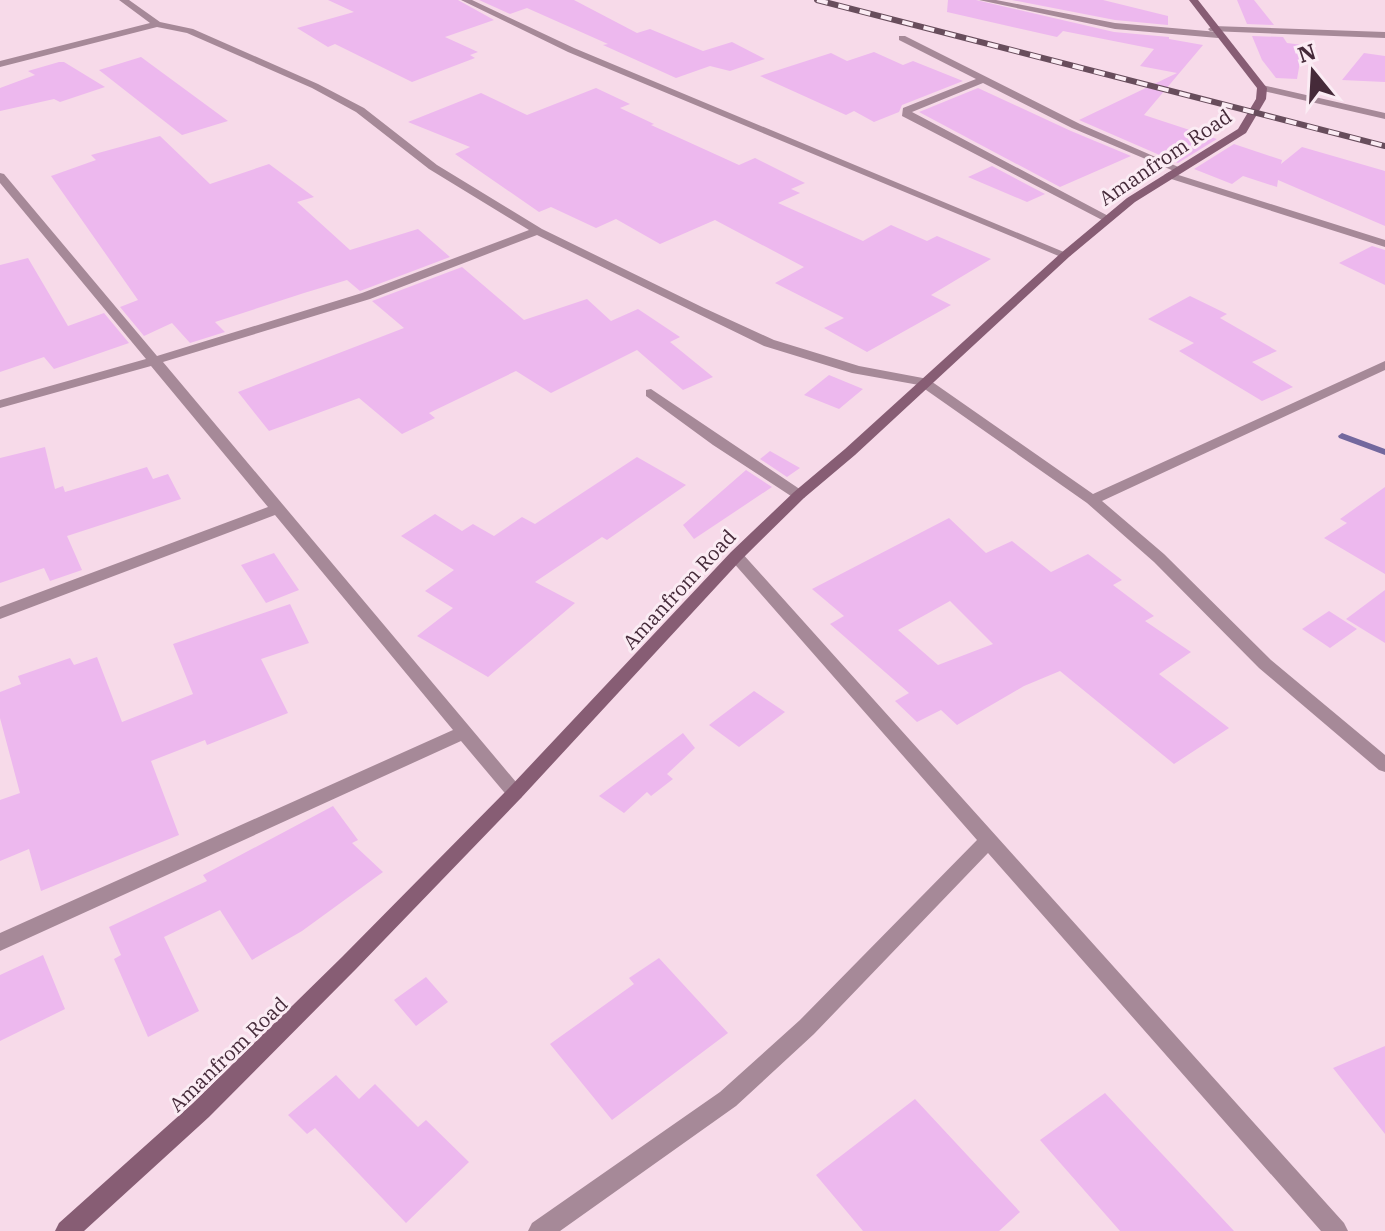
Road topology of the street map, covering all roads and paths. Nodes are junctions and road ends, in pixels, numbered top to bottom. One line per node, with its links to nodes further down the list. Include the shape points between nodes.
1 (123, 0): 5 (street)
2 (465, 0): 18 (street, via 571,50)
3 (983, 0): 6 (street, via 1115,26)
4 (1193, 0): 6 (street)
5 (157, 24): 9 (street); 16 (street, via 190,31 360,110 433,167)
6 (1216, 32): 7 (street); 11 (street)
7 (1385, 35)
8 (902, 38): 10 (street)
9 (0, 64)
10 (984, 79): 13 (street); 15 (street, via 906,114)
11 (1262, 88): 12 (street); 13 (street, Amanfrom Road, via 1242,131)
12 (1385, 116)
13 (1173, 172): 15 (street, Amanfrom Road); 17 (street)
14 (0, 176): 19 (street)
15 (1108, 219): 18 (street, Amanfrom Road)
16 (538, 231): 19 (street, via 366,296); 21 (street, via 769,343 857,370)
17 (1385, 244)
18 (1065, 255): 21 (street, Amanfrom Road)
19 (154, 361): 23 (street); 26 (street)
20 (1385, 365): 25 (street)
21 (923, 382): 24 (street, Amanfrom Road); 25 (street)
22 (651, 393): 24 (street)
23 (0, 404)
24 (799, 495): 27 (street, Amanfrom Road)
25 (1092, 500): 30 (street, via 1159,558 1265,664)
26 (278, 509): 28 (street); 29 (street)
27 (736, 556): 31 (street, Amanfrom Road); 32 (street)
28 (0, 613)
29 (465, 732): 31 (street); 33 (street)
30 (1385, 765)
31 (515, 793): 34 (street, Amanfrom Road, via 211,1099)
32 (987, 842): 35 (street, via 807,1027 728,1099); 36 (street)
33 (0, 942)
34 (67, 1231)
35 (540, 1231)
36 (1336, 1231)

